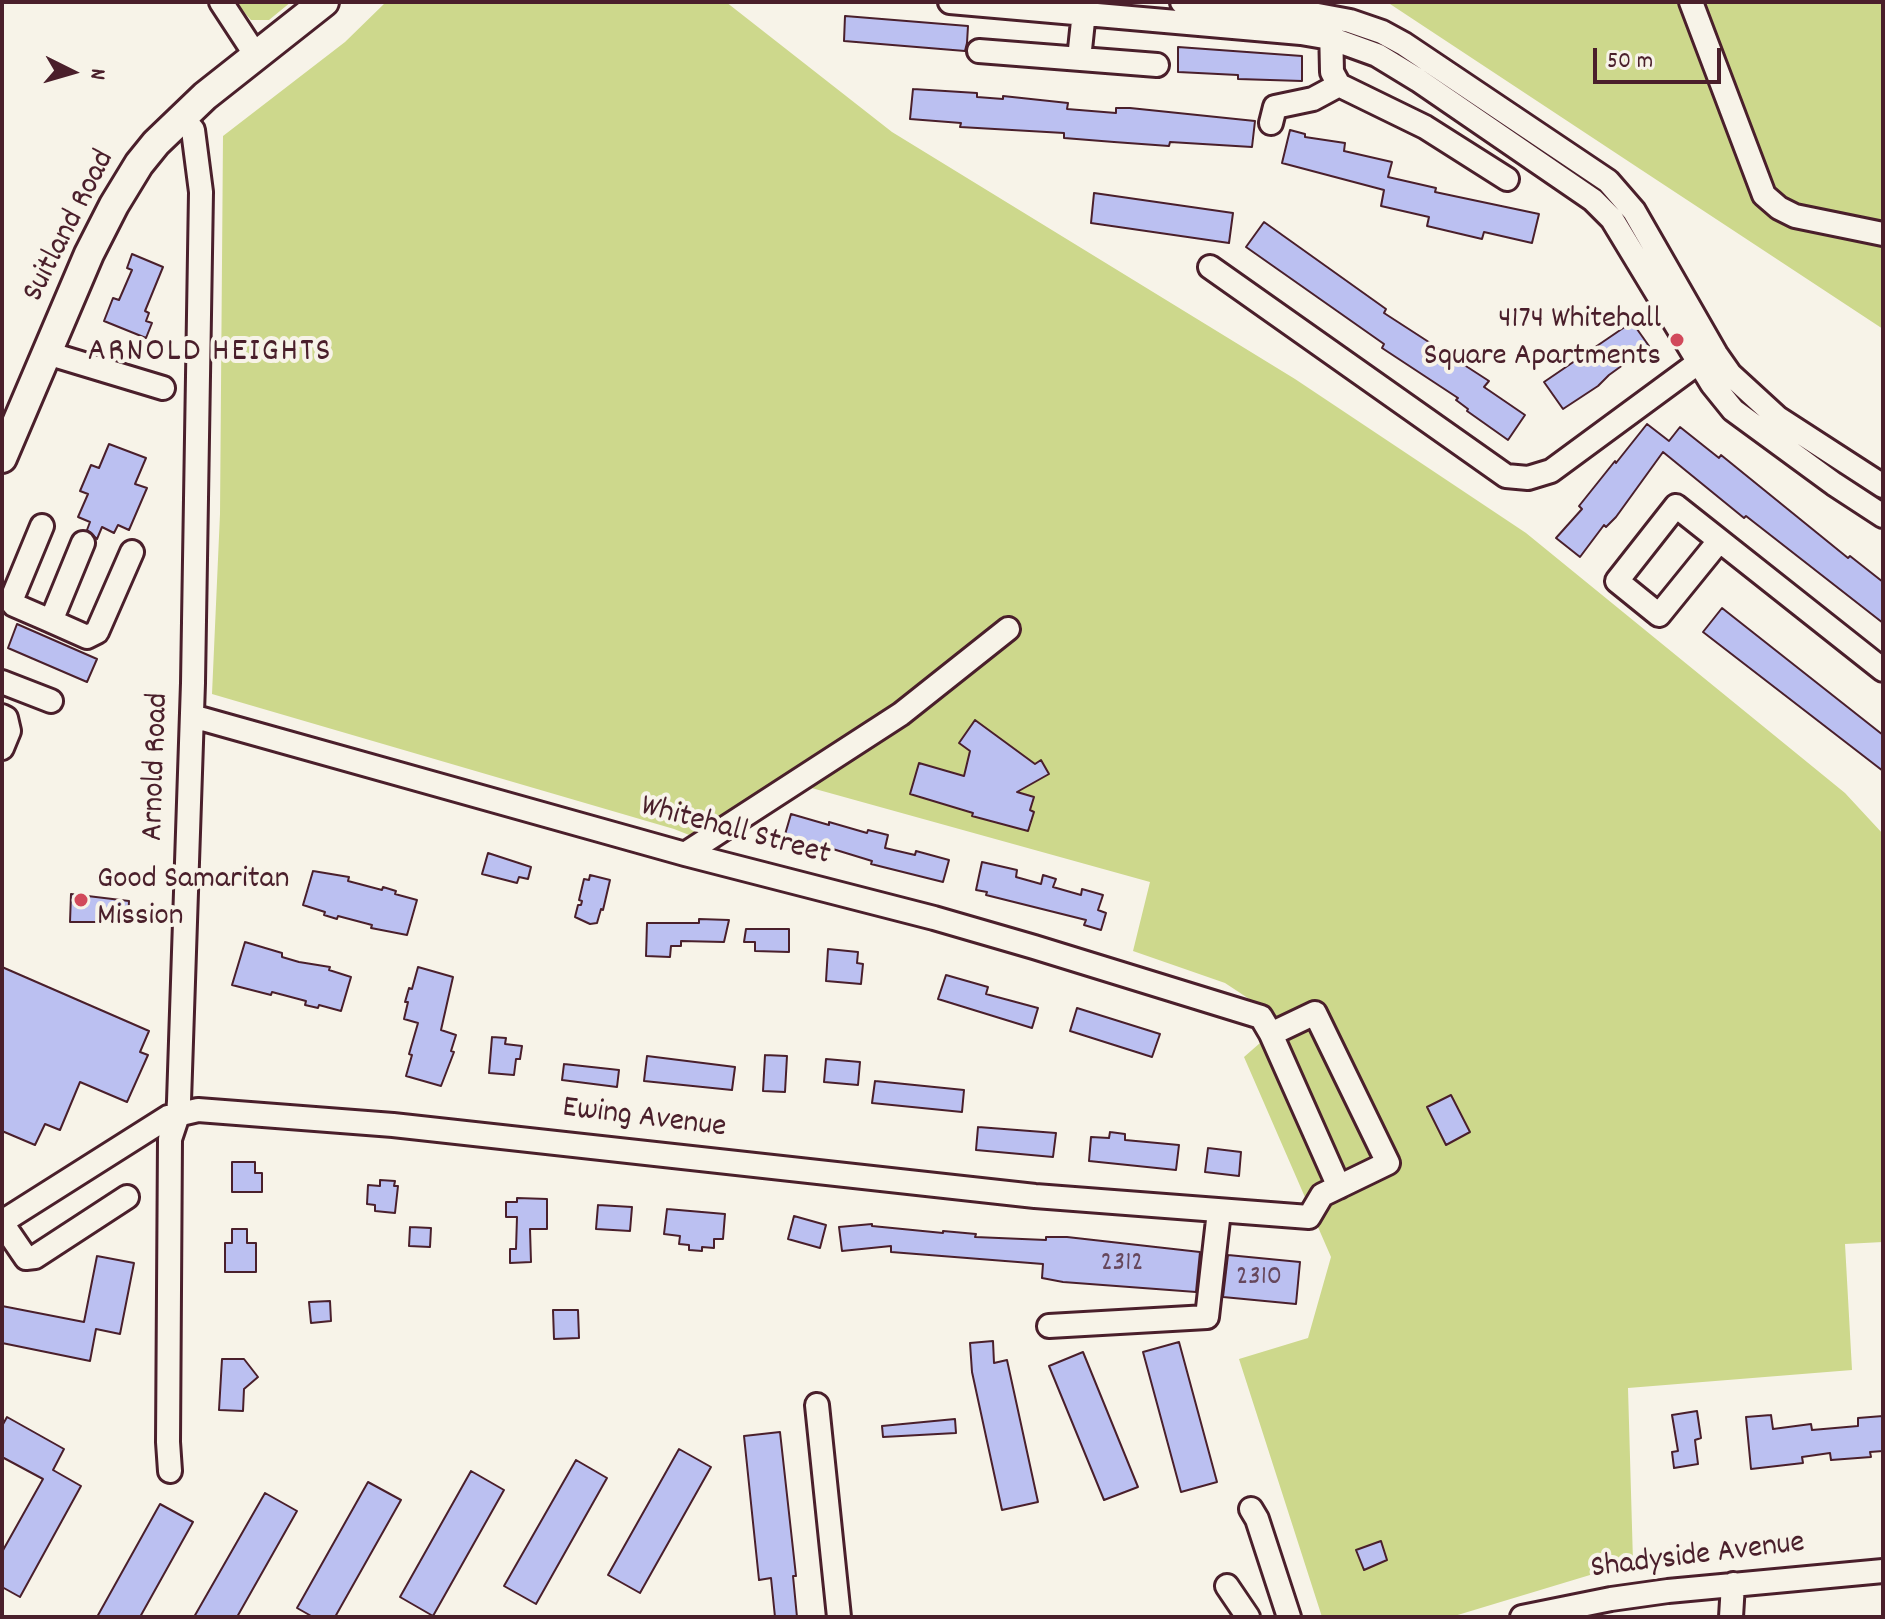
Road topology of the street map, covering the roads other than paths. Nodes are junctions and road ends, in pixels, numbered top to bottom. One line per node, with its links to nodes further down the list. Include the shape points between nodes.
1 (221, 2): 9 (street)
2 (324, 2): 9 (main road, Suitland Road)
3 (950, 2): 6 (street)
4 (1182, 2): 7 (street)
5 (1691, 2): 16 (street, via 1764,195 1795,216)
6 (1084, 8): 7 (street); 10 (street)
7 (1330, 27): 12 (street, via 1332,72); 19 (street, via 1418,80 1593,200 1612,219)
8 (979, 51): 10 (street)
9 (255, 54): 13 (main road, Suitland Road)
10 (1079, 59): 11 (street)
11 (1157, 65)
12 (1339, 85): 14 (street, via 1313,99 1275,107); 15 (street, via 1425,127)
13 (181, 117): 18 (main road, Suitland Road, via 124,186); 34 (street, Arnold Road, via 193,130 201,192)
14 (1271, 123)
15 (1507, 179)
16 (1883, 234)
17 (1210, 267): 19 (street, via 1506,476 1528,478 1551,471)
18 (47, 353): 20 (street); 21 (main road, Suitland Road)
19 (1706, 356): 22 (street, via 1762,405); 23 (street, via 1712,384 1741,416)
20 (163, 388)
21 (2, 458)
22 (1883, 486)
23 (1883, 516)
24 (42, 526): 28 (street, via 11,601)
25 (1719, 541): 25 (street, via 1676,506 1617,581 1659,615); 30 (street)
26 (83, 543): 28 (street)
27 (132, 552): 28 (street, via 97,632 87,637)
28 (51, 621)
29 (1008, 629): 36 (street, via 901,714)
30 (1883, 670)
31 (2, 682): 32 (street)
32 (51, 701)
33 (2, 716): 35 (street, via 9,731)
34 (192, 716): 36 (street, Whitehall Street); 38 (street, Arnold Road)
35 (2, 748)
36 (685, 854): 37 (street, Whitehall Street, via 934,918)
37 (1266, 1025): 39 (street); 39 (street, via 1315,1013 1388,1163)
38 (178, 1115): 41 (street, Ewing Avenue, via 198,1110 338,1120 897,1182); 42 (street, Ewing Avenue); 45 (street, Arnold Road, via 170,1139)
39 (1339, 1187): 41 (street, Ewing Avenue, via 1322,1195 1309,1217)
40 (127, 1197): 42 (street, via 35,1257 26,1258)
41 (1219, 1211): 43 (street, via 1207,1317)
42 (2, 1222)
43 (1049, 1326)
44 (817, 1405): 51 (street)
45 (170, 1471)
46 (1251, 1509): 53 (street)
47 (1883, 1571): 48 (street, Shadyside Avenue)
48 (1733, 1584): 50 (street, Shadyside Avenue); 55 (street)
49 (1227, 1586): 52 (street)
50 (1585, 1610): 54 (street, Shadyside Avenue)
51 (839, 1617)
52 (1248, 1617)
53 (1289, 1617)
54 (1522, 1617)
55 (1731, 1617)

